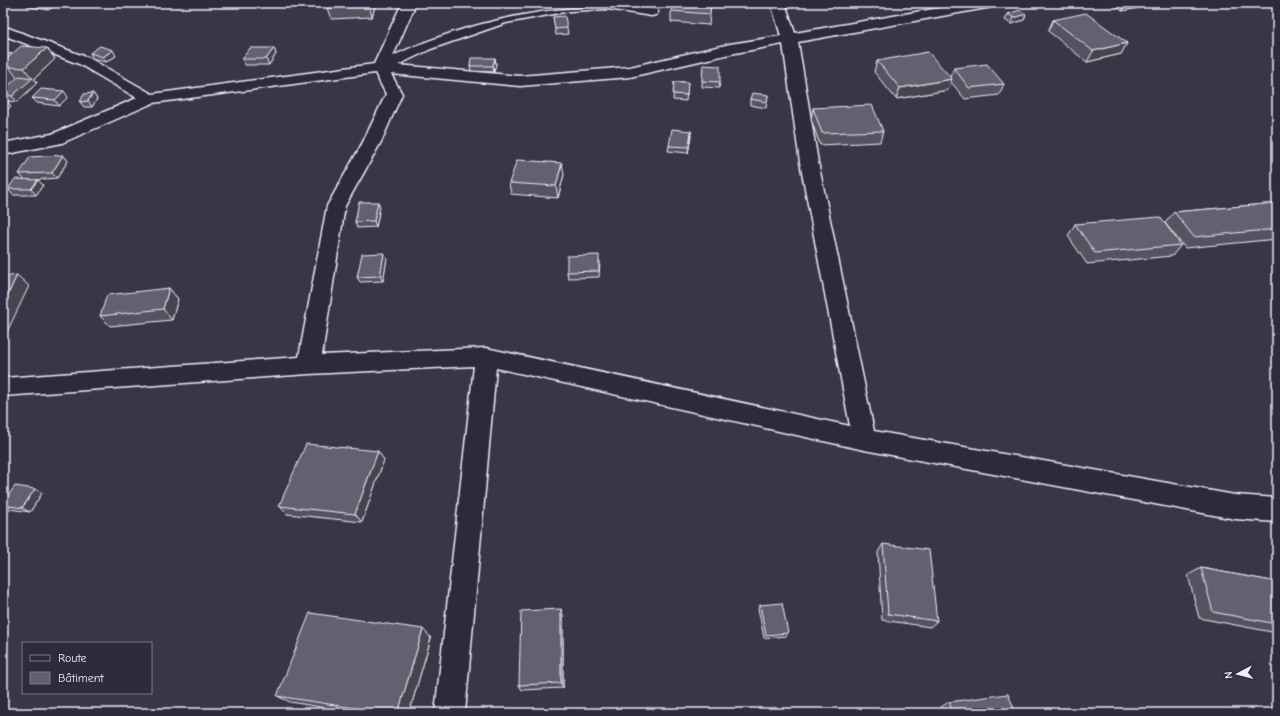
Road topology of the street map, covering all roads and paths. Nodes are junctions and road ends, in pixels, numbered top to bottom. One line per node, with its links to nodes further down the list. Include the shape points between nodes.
1 (409, 3): 8 (street)
2 (778, 3): 7 (street)
3 (992, 3): 7 (street)
4 (573, 5): 5 (street, via 608,5); 8 (street, via 503,19 426,46)
5 (651, 12)
6 (3, 30): 9 (street, via 84,61)
7 (790, 39): 8 (street, via 730,49 630,72 520,81); 14 (street, via 809,162)
8 (380, 68): 9 (street); 12 (street, via 394,94 372,142 336,206)
9 (149, 99): 10 (street, via 56,139)
10 (3, 149)
11 (486, 357): 12 (street); 14 (street); 16 (street)
12 (309, 365): 13 (street)
13 (3, 387)
14 (864, 440): 15 (street, via 1235,507)
15 (1277, 510)
16 (450, 713)

